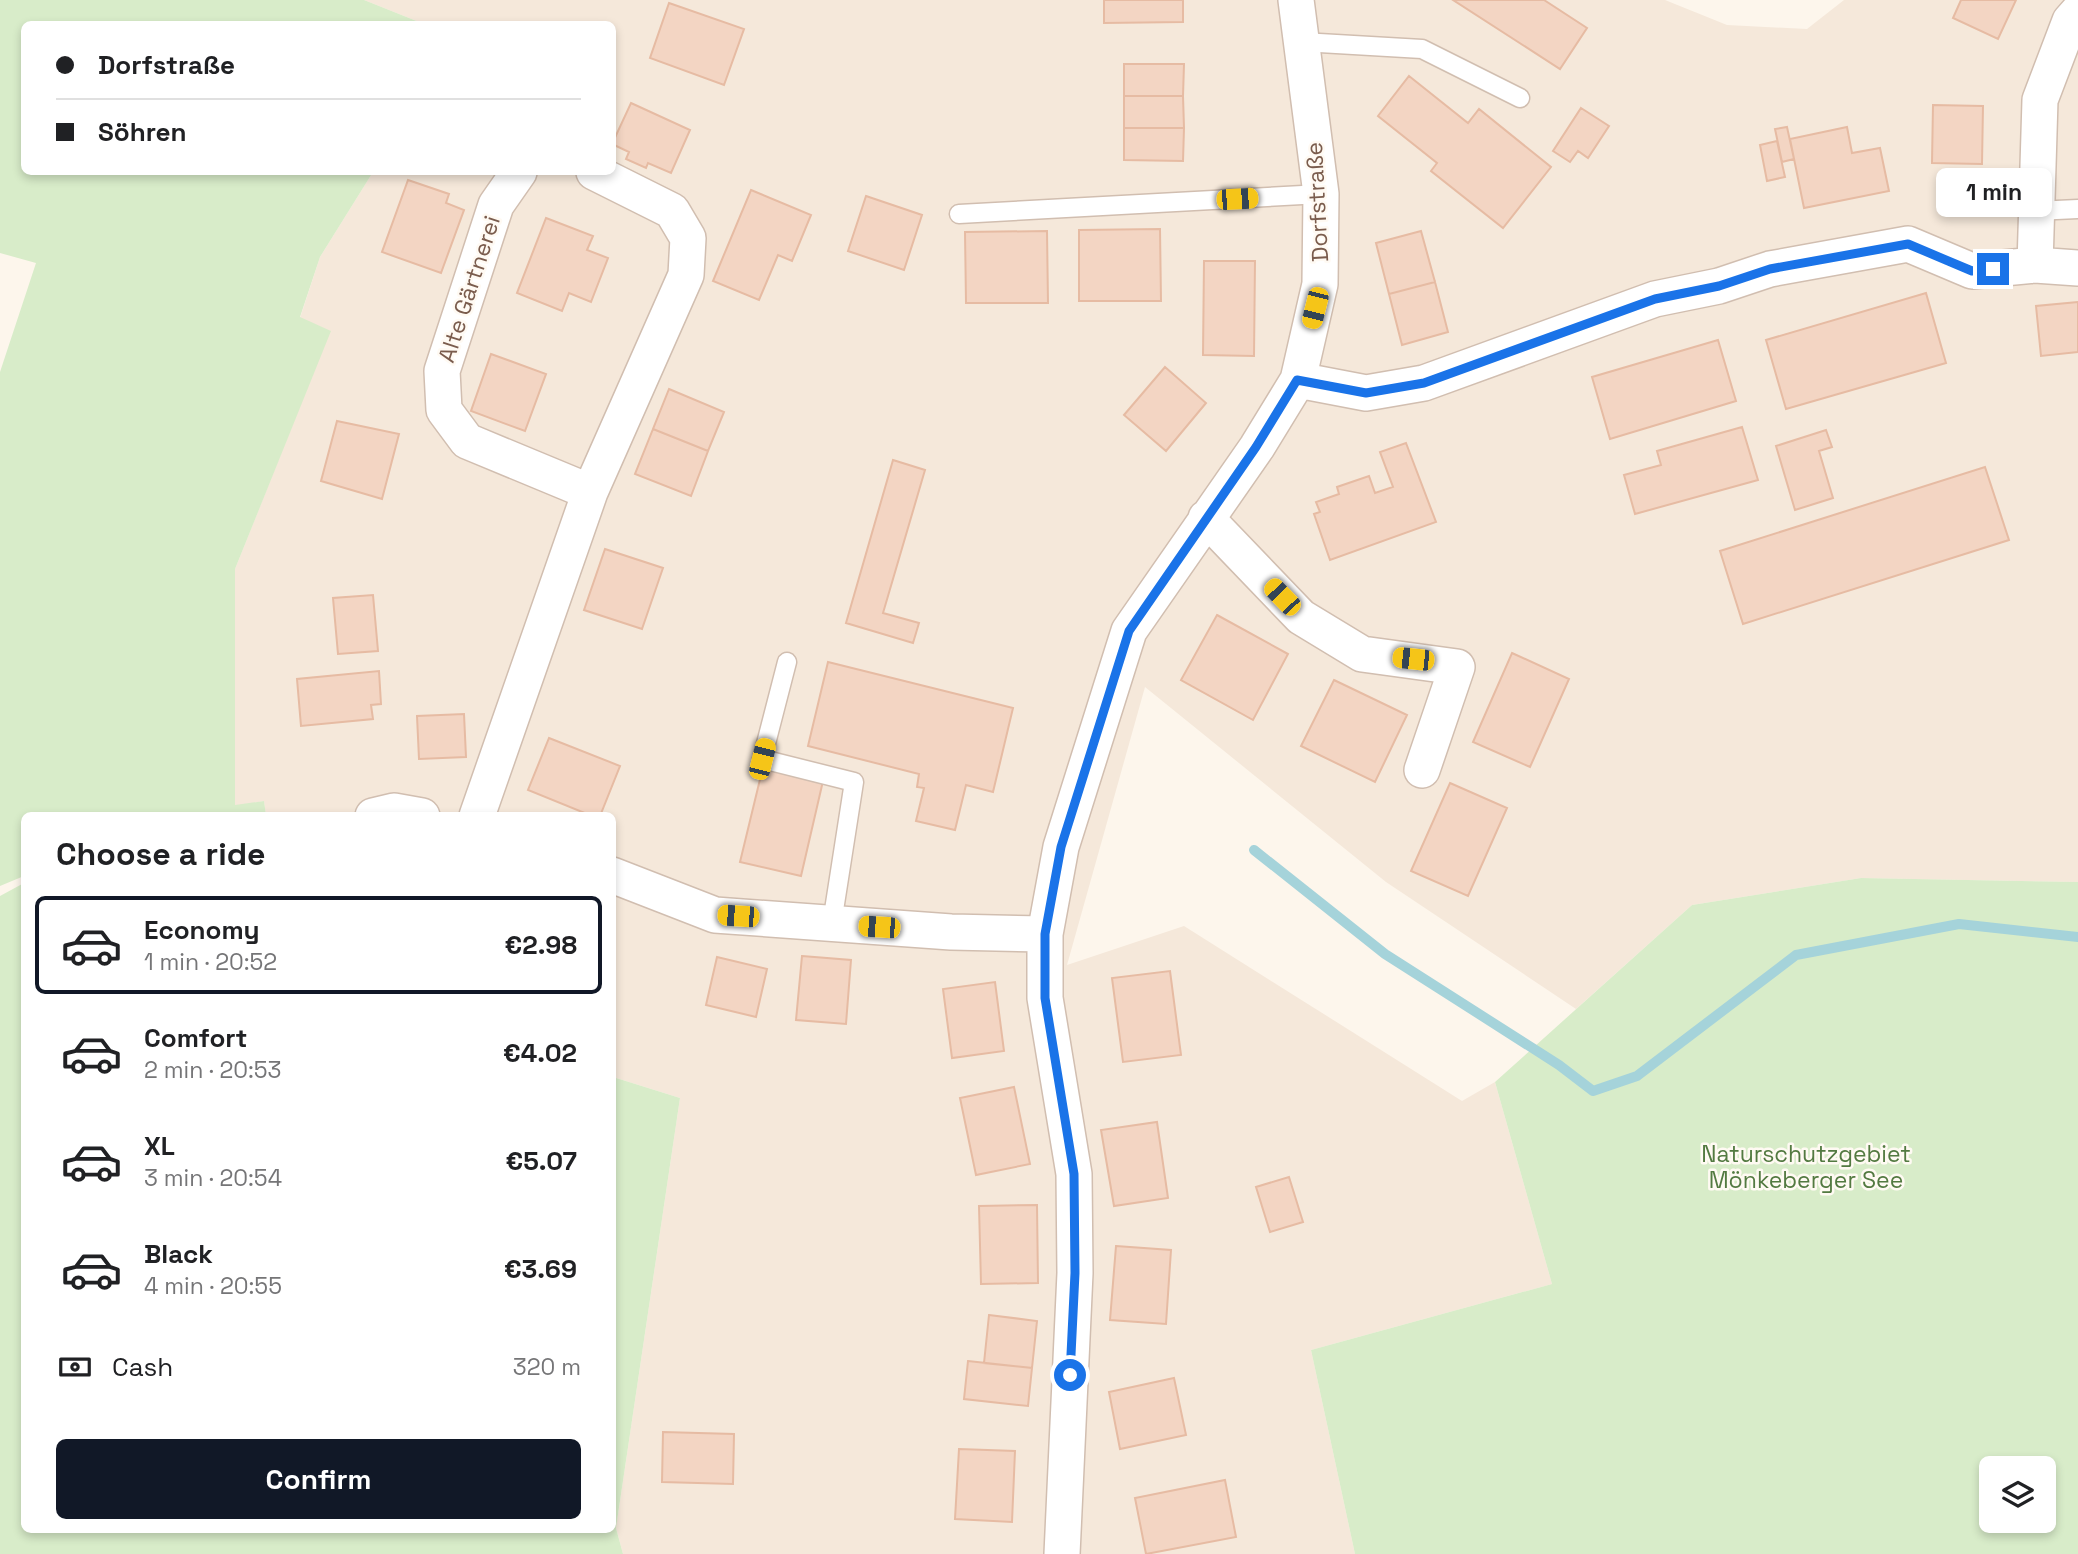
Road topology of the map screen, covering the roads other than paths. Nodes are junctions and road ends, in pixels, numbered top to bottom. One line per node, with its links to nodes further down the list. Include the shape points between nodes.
1 (1296, 0): 3 (street, Dorfstraße)
2 (2078, 12): 9 (street, via 2070,21 2040,100)
3 (1302, 42): 4 (lane, via 1422,49); 7 (street, Dorfstraße)
4 (1520, 97)
5 (517, 175): 14 (street, Alte Gärtnerei, via 496,205 442,370 444,410 467,441)
6 (600, 175): 14 (street, via 672,211 688,238 686,275)
7 (1321, 194): 10 (lane); 13 (street, Dorfstraße, via 1320,284)
8 (2078, 209): 9 (lane)
9 (2035, 211): 11 (street)
10 (959, 214)
11 (2035, 265): 12 (street); 13 (street, via 1972,271 1908,244 1770,269 1719,286 1655,299 1424,383 1366,393)
12 (2078, 268)
13 (1297, 380): 15 (street, Dorfstraße)
14 (590, 492): 18 (street)
15 (1206, 518): 17 (street, via 1301,617 1362,654 1457,667); 21 (street, Dorfstraße, via 1129,631 1061,847)
16 (786, 662): 20 (lane, via 762,759 855,782)
17 (1422, 770)
18 (478, 812)
19 (616, 877): 20 (street, via 715,915)
20 (832, 923): 21 (street)
21 (1045, 934): 22 (street, Dorfstraße, via 1045,998 1074,1174 1075,1273)
22 (1062, 1554)

